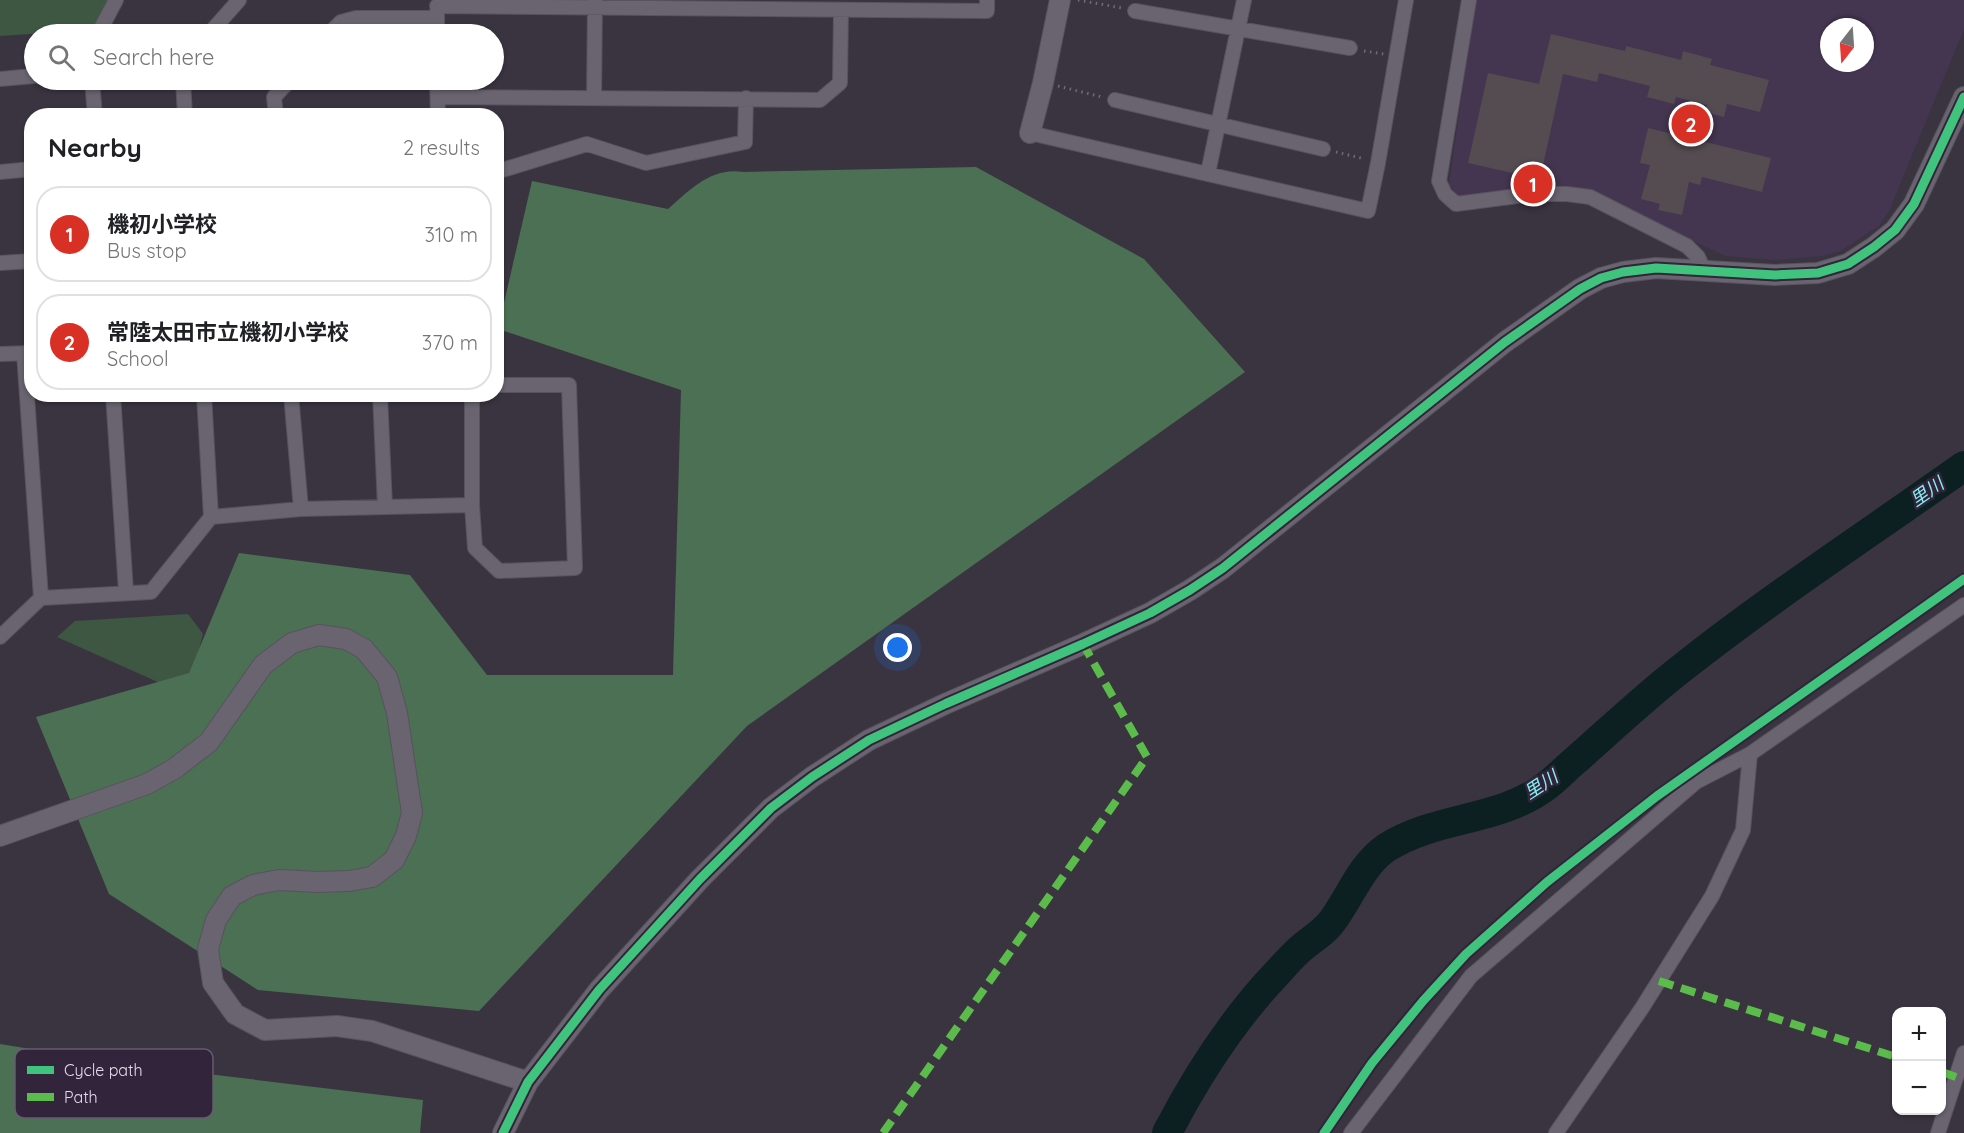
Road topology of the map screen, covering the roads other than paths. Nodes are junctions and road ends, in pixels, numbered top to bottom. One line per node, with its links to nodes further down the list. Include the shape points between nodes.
1 (116, 0): 13 (street)
2 (239, 0): 14 (street)
3 (987, 0): 9 (street, via 987,11)
4 (1060, 0): 35 (street)
5 (1244, 0): 17 (street)
6 (1406, 0): 40 (street, via 1368,211)
7 (1469, 0): 43 (street, via 1439,181 1445,194 1456,204 1533,194 1590,197 1687,246)
8 (595, 4): 10 (street); 11 (street); 27 (street)
9 (903, 5): 11 (street)
10 (437, 8): 15 (street, via 356,18); 16 (street)
11 (841, 10): 28 (street, via 840,83 820,100)
12 (1135, 11): 17 (street)
13 (103, 24)
14 (218, 24)
15 (338, 24)
16 (437, 24)
17 (1239, 27): 18 (street); 34 (street)
18 (1350, 48)
19 (24, 77): 20 (street)
20 (0, 79)
21 (93, 90): 30 (street)
22 (184, 90): 31 (street)
23 (281, 90): 32 (street, via 274,97)
24 (438, 90): 25 (street)
25 (438, 97): 27 (street); 33 (street)
26 (1964, 97): 43 (street, via 1914,204 1895,230 1874,247 1848,264 1818,273 1774,275)
27 (594, 98): 28 (street)
28 (746, 98): 38 (street, via 745,142 646,163 587,144)
29 (1115, 100): 34 (street)
30 (94, 108)
31 (185, 108)
32 (275, 108)
33 (438, 108)
34 (1218, 124): 36 (street); 40 (street)
35 (1029, 133): 40 (street)
36 (1323, 149)
37 (24, 170): 39 (street)
38 (504, 170)
39 (0, 172)
40 (1208, 173)
41 (24, 262): 42 (street)
42 (0, 263)
43 (1704, 270): 64 (street, via 1656,268 1623,272 1580,289 1505,342 1190,590 1093,640 869,740 812,777 771,808 700,879 599,990)
44 (24, 353): 45 (street)
45 (0, 354)
46 (504, 385): 53 (street, via 569,385 575,568 499,570 475,548)
47 (31, 402): 58 (street)
48 (114, 402): 57 (street)
49 (204, 402): 56 (street)
50 (292, 402): 55 (street)
51 (381, 402): 54 (street)
52 (472, 402): 53 (street)
53 (472, 505): 54 (street)
54 (385, 507): 55 (street)
55 (301, 508): 56 (street)
56 (211, 517): 57 (street, via 152,592)
57 (126, 592): 58 (street)
58 (41, 598): 60 (street)
59 (1964, 604): 61 (street)
60 (0, 637)
61 (1750, 754): 66 (street, via 1696,782 1471,976); 67 (street, via 1743,830 1712,896 1642,1008)
62 (0, 836): 64 (street, via 147,784 174,769 209,742 263,665 292,643 319,635 346,639 364,649 387,677 397,713 412,813 406,836 394,860 372,877 350,881 279,880 253,885 232,896 216,920 208,950 213,984 236,1014 265,1030 336,1026 372,1031)
63 (1964, 1053): 68 (street)
64 (528, 1083): 65 (street)
65 (503, 1133)
66 (1351, 1133)
67 (1556, 1133)
68 (1938, 1133)

